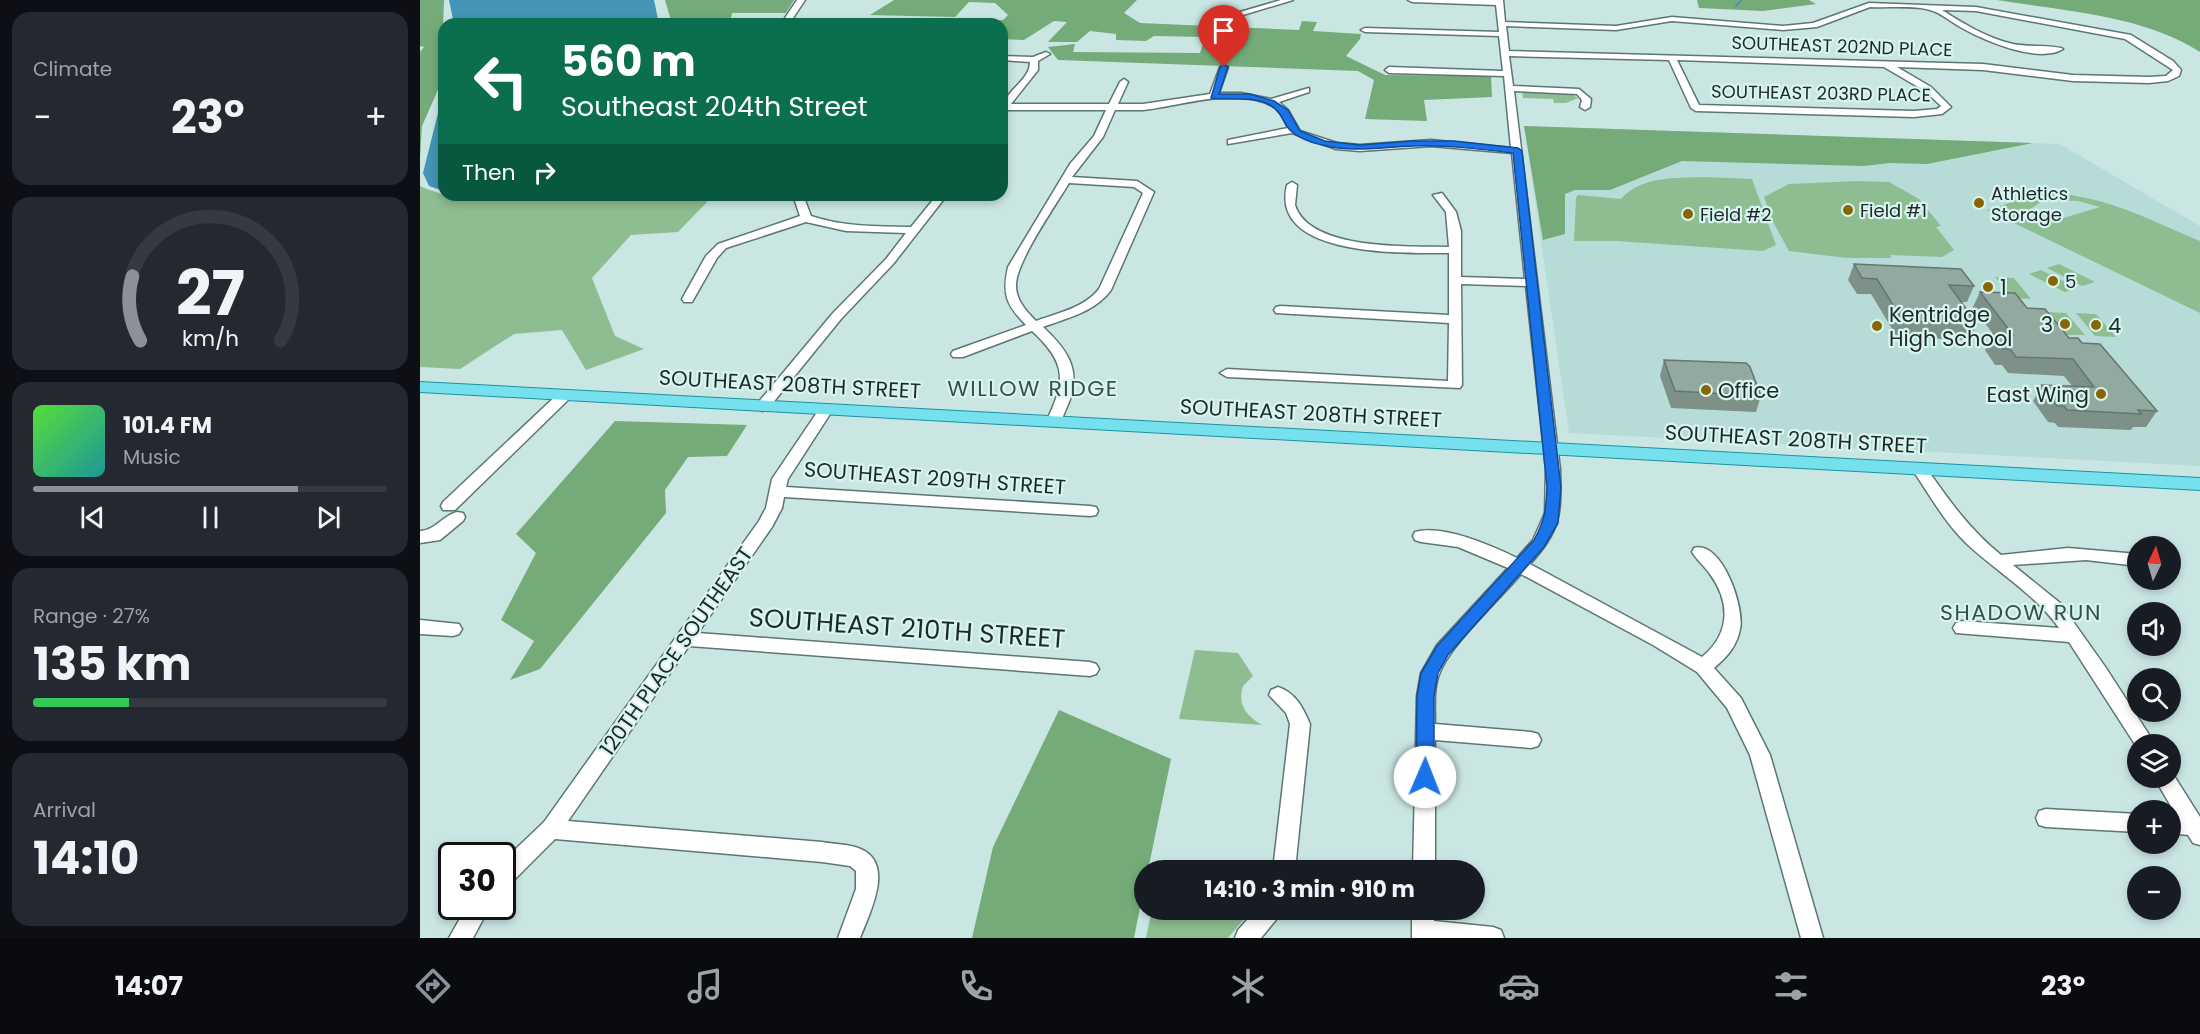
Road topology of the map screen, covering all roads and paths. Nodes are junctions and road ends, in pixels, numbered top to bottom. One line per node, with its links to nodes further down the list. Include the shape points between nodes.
1 (801, 0): 8 (street)
2 (1289, 0): 9 (street)
3 (1412, 0): 5 (street)
4 (1860, 0): 6 (street)
5 (1499, 1): 10 (street)
6 (1869, 5): 7 (street); 10 (street, via 1814,25 1793,27 1672,19 1616,28 1562,22)
7 (1932, 8): 12 (street, via 1999,43 2027,49); 19 (street, SOUTHEAST 202ND PLACE, via 1986,10 2127,38 2170,63 2176,74 2149,80 2073,78 1994,67)
8 (789, 18)
9 (1220, 19)
10 (1503, 29): 11 (street); 13 (street)
11 (1365, 30)
12 (2060, 49)
13 (1506, 53): 16 (street, SOUTHEAST 202ND PLACE); 23 (street)
14 (1046, 54): 17 (street)
15 (1008, 58): 17 (street)
16 (1672, 58): 18 (street, SOUTHEAST 202ND PLACE); 19 (street, SOUTHEAST 203RD PLACE, via 1696,108 1914,114 1939,112 1946,106)
17 (1034, 60): 28 (street, via 1034,70)
18 (1786, 61): 19 (street, SOUTHEAST 202ND PLACE); 22 (street)
19 (1884, 64)
20 (1224, 67): 27 (street)
21 (1389, 70): 23 (street)
22 (1795, 73)
23 (1508, 74): 25 (street)
24 (1124, 82): 32 (street)
25 (1510, 88): 30 (street, via 1579,92 1587,99); 35 (street)
26 (1306, 90): 29 (street)
27 (1214, 96): 29 (street); 32 (street)
28 (1008, 101)
29 (1271, 102): 33 (street, via 1285,112)
30 (1585, 107)
31 (1008, 108): 32 (street)
32 (1113, 108): 36 (street, via 1098,137)
33 (1295, 130): 34 (street); 35 (street, via 1315,140 1347,147 1431,143)
34 (1231, 142)
35 (1518, 151): 45 (street)
36 (1065, 180): 49 (street, via 1010,279 1013,302); 49 (street, via 1142,186 1149,195 1097,300)
37 (1292, 185): 43 (street, via 1291,212 1304,226 1329,239 1364,246)
38 (1438, 195): 43 (street, via 1452,216)
39 (800, 201): 41 (street)
40 (937, 201): 42 (street)
41 (806, 218): 42 (street, via 839,227); 46 (street, via 722,246 712,256)
42 (914, 230): 54 (street)
43 (1454, 250): 44 (street)
44 (1454, 280): 45 (street); 48 (street)
45 (1531, 283): 57 (street)
46 (688, 299)
47 (1280, 310): 48 (street)
48 (1453, 319): 51 (street, via 1455,385)
49 (1032, 326): 50 (street); 56 (street, via 1062,354 1067,370 1067,385)
50 (958, 354)
51 (1227, 373)
52 (420, 387): 53 (main road, SOUTHEAST 208TH STREET)
53 (565, 395): 54 (main road, SOUTHEAST 208TH STREET); 63 (street, via 453,511 434,536)
54 (762, 407): 55 (main road, SOUTHEAST 208TH STREET)
55 (825, 411): 56 (main road, SOUTHEAST 208TH STREET); 60 (street, 120TH PLACE SOUTHEAST, via 787,465)
56 (1053, 422): 57 (main road, SOUTHEAST 208TH STREET)
57 (1551, 451): 58 (main road, SOUTHEAST 208TH STREET); 67 (street, via 1551,523 1539,544)
58 (1920, 470): 59 (main road, SOUTHEAST 208TH STREET); 66 (street, via 1971,539)
59 (2200, 484)
60 (776, 490): 61 (street, SOUTHEAST 209TH STREET); 72 (street, 120TH PLACE SOUTHEAST, via 774,508 766,523)
61 (1090, 511)
62 (1421, 536): 67 (street, via 1462,543)
63 (420, 537)
64 (1700, 552): 73 (street, via 1721,575 1732,617 1727,641)
65 (2127, 558): 66 (street, via 2076,552)
66 (1999, 561): 71 (street, via 2054,608)
67 (1518, 566): 73 (street); 76 (street, via 1435,663 1427,685)
68 (420, 627): 70 (street)
69 (1962, 628): 71 (street)
70 (453, 629)
71 (2075, 636): 77 (street)
72 (684, 639): 74 (street, SOUTHEAST 210TH STREET); 83 (street, 120TH PLACE SOUTHEAST)
73 (1703, 667): 95 (street, via 1734,702 1760,754)
74 (1090, 669)
75 (1278, 695): 85 (street, via 1293,708 1300,724)
76 (1426, 731): 78 (street); 86 (street)
77 (2139, 734)
78 (1531, 740)
79 (2171, 788): 84 (street)
80 (2046, 818): 81 (street)
81 (2127, 822)
82 (2181, 827): 84 (street)
83 (551, 829): 87 (street, 120TH PLACE SOUTHEAST); 92 (street, via 859,858 868,872 866,895)
84 (2197, 831)
85 (1285, 860)
86 (1424, 860)
87 (516, 864)
88 (471, 920): 91 (street)
89 (1262, 920): 93 (street)
90 (1423, 926): 94 (street)
91 (460, 938)
92 (849, 938)
93 (1246, 938)
94 (1493, 938)
95 (1812, 938)

